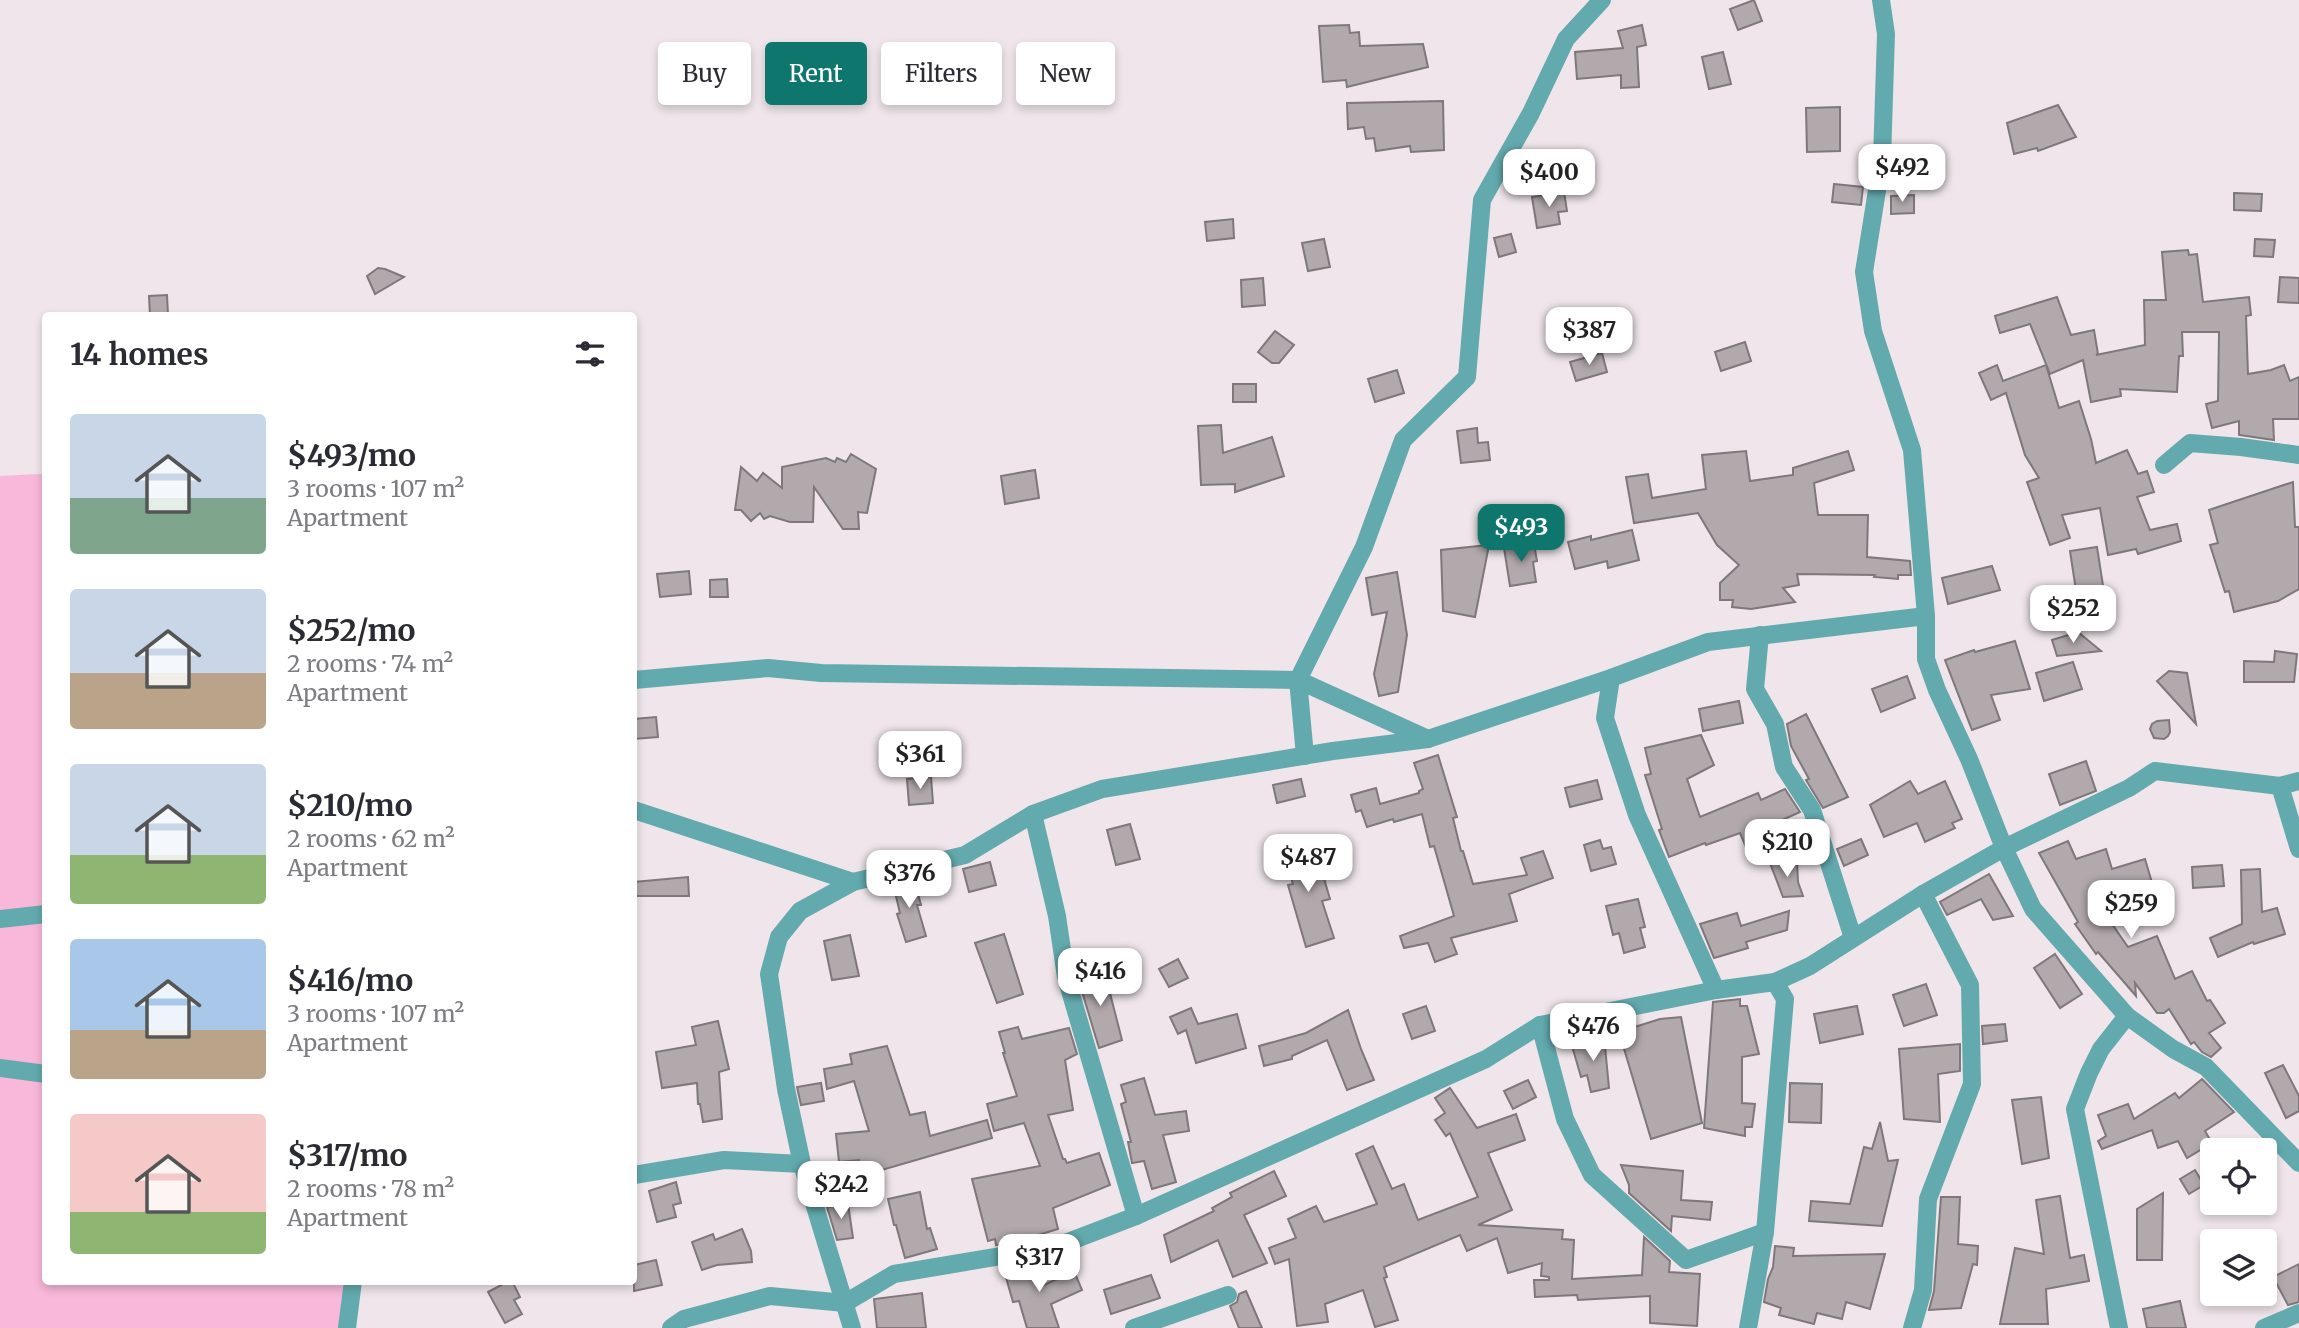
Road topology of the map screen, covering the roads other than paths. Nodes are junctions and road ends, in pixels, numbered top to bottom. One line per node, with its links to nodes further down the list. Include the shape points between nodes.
1 (1602, 0): 9 (street, via 1566,39 1482,200 1466,377 1403,440 1364,547)
2 (1881, 0): 5 (street, via 1886,34 1882,159 1864,272 1873,331 1912,450)
3 (2299, 455): 4 (street, via 2190,443)
4 (2164, 465)
5 (1926, 616): 6 (street); 16 (street, via 1926,659)
6 (1760, 635): 7 (street, via 1708,642); 22 (street, via 1755,689 1775,724 1784,767 1812,810)
7 (1611, 678): 10 (street); 24 (street, via 1605,718 1637,815)
8 (637, 680): 9 (street, via 768,668)
9 (1298, 680): 10 (street); 11 (street)
10 (1428, 739): 11 (street)
11 (1306, 756): 15 (street, via 1102,789)
12 (2299, 781): 13 (street)
13 (2280, 786): 16 (street, via 2155,771); 17 (street)
14 (637, 811): 18 (street)
15 (1033, 814): 18 (street, via 965,855); 32 (street, via 1066,977)
16 (2004, 848): 19 (street); 25 (street, via 2033,909)
17 (2299, 849)
18 (853, 882): 30 (street, via 800,911 779,937 769,974)
19 (1923, 894): 22 (street); 43 (street, via 1970,985 1972,1084 1928,1199 1923,1290)
20 (42, 914): 21 (street)
21 (0, 919)
22 (1853, 938): 23 (street)
23 (1775, 982): 24 (street); 33 (street, via 1784,999)
24 (1716, 990): 26 (street)
25 (2127, 1016): 29 (street, via 2206,1067); 44 (street, via 2101,1049 2076,1109)
26 (1541, 1025): 32 (street, via 1486,1059); 33 (street, via 1565,1119 1592,1175 1686,1260)
27 (0, 1069): 28 (street)
28 (42, 1074)
29 (2299, 1163)
30 (802, 1164): 31 (street, via 724,1160); 36 (street)
31 (637, 1174)
32 (1136, 1216): 36 (street, via 1055,1247 894,1274)
33 (1765, 1232): 42 (street)
34 (352, 1285): 38 (street)
35 (1228, 1295): 41 (street)
36 (845, 1303): 39 (street, via 771,1296 684,1319); 40 (street)
37 (2299, 1313): 45 (street)
38 (347, 1328)
39 (671, 1328)
40 (852, 1328)
41 (1134, 1328)
42 (1748, 1328)
43 (1912, 1328)
44 (2119, 1328)
45 (2264, 1328)

